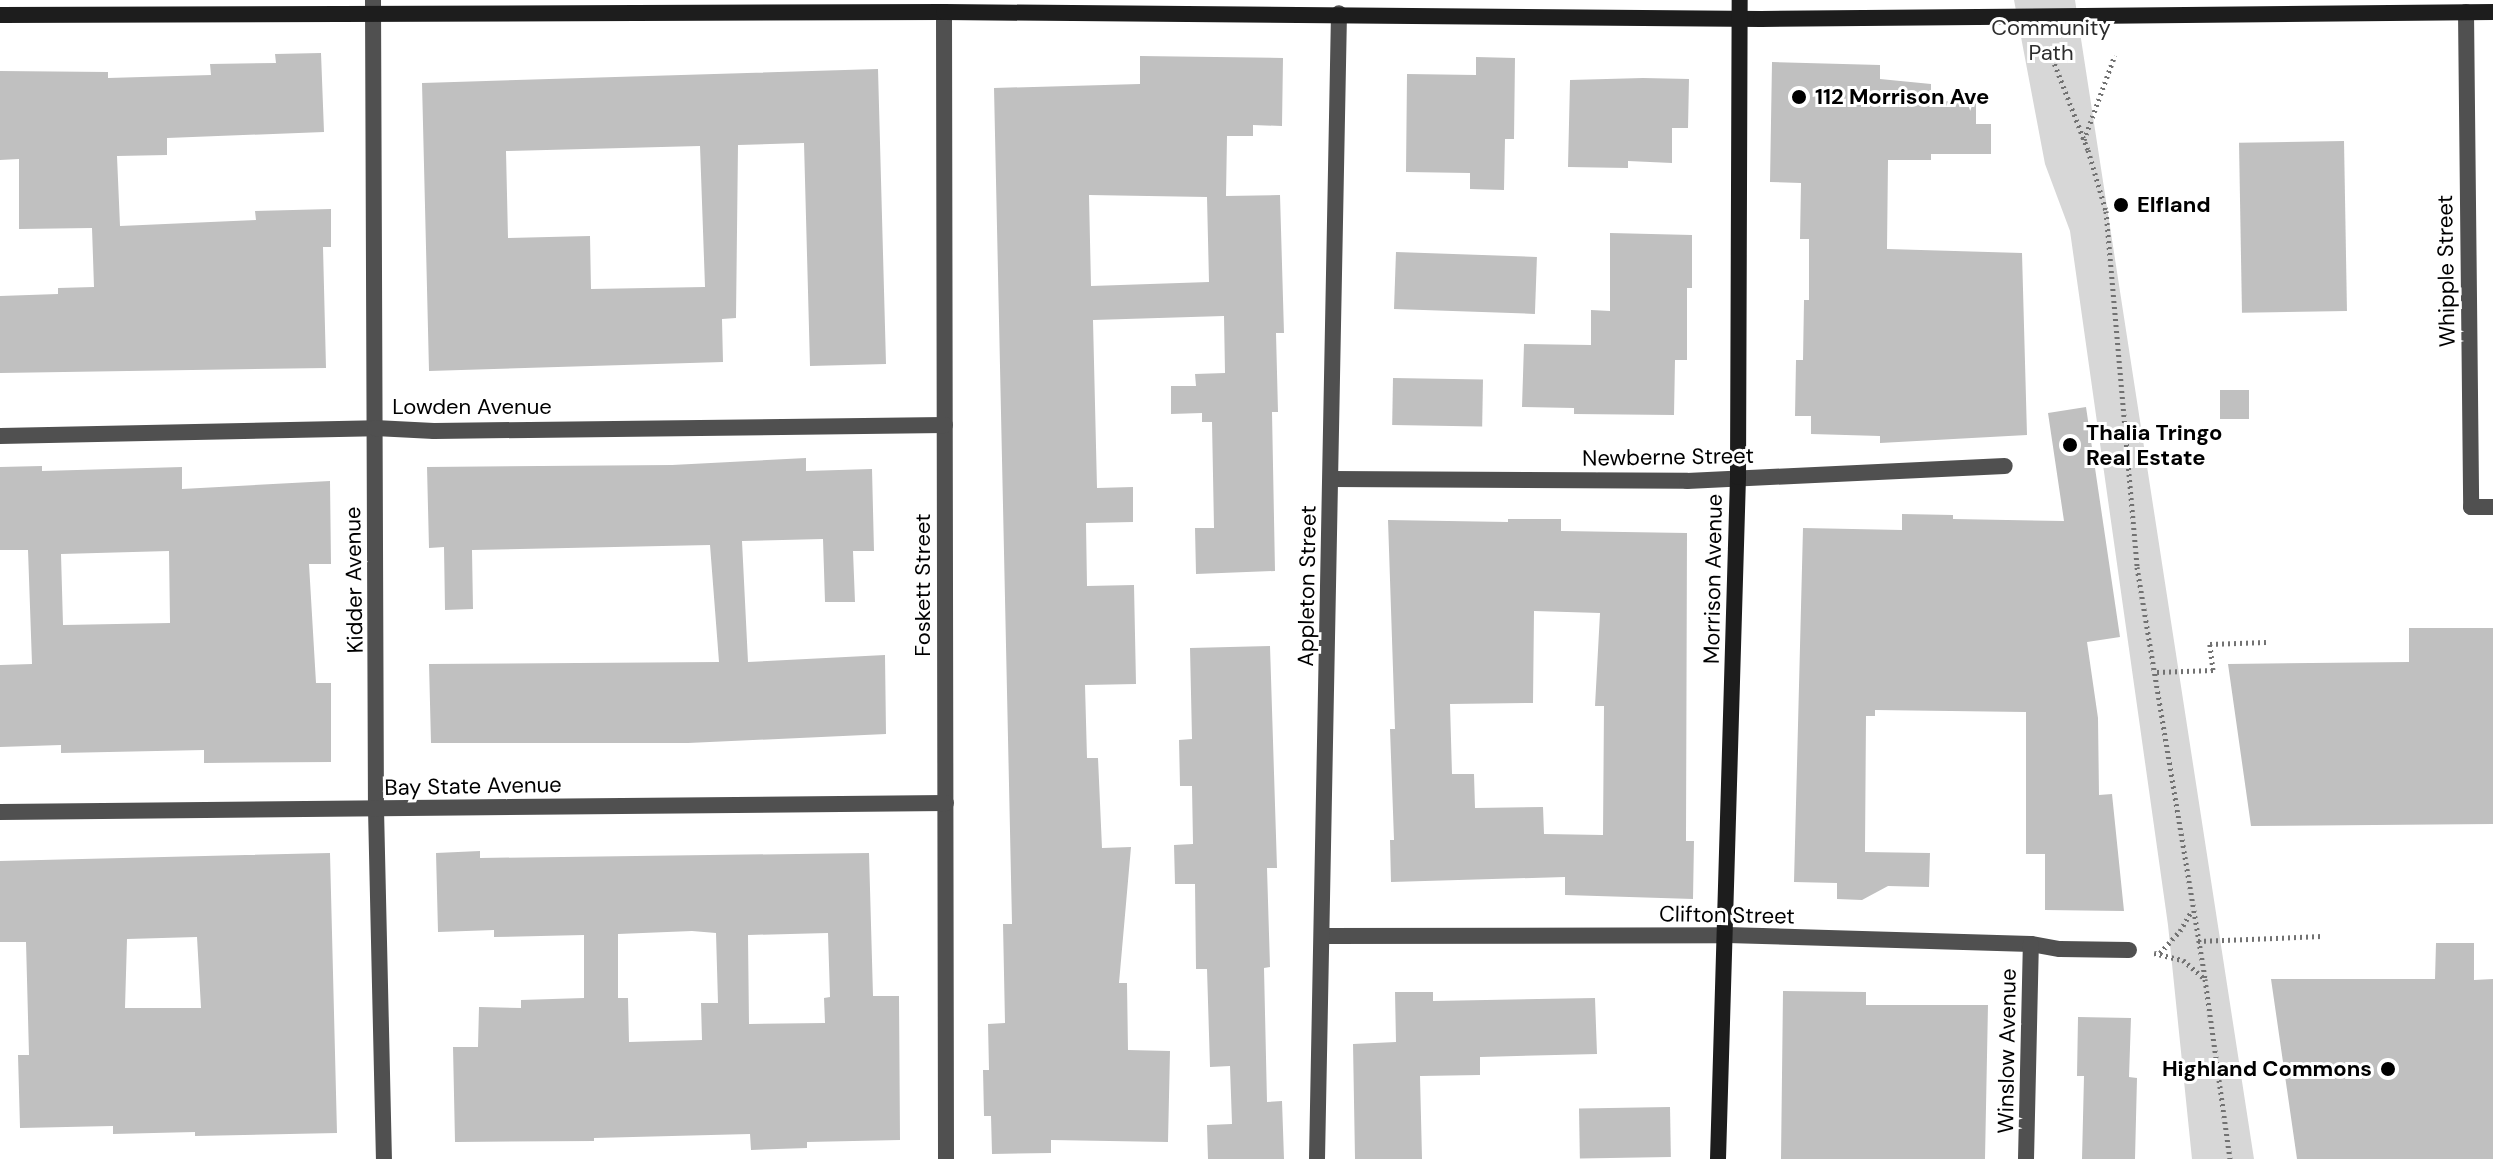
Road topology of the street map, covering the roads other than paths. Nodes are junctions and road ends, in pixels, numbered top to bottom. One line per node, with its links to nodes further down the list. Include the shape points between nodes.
1 (1740, 0): 9 (street, Morrison Avenue)
2 (373, 6): 4 (street); 8 (street); 11 (street, Kidder Avenue)
3 (2311, 6): 5 (street); 9 (street)
4 (944, 12): 7 (street); 10 (street, Foskett Street)
5 (2466, 12): 6 (street); 16 (street, Whipple Street, via 2471,507)
6 (2493, 12)
7 (1339, 13): 9 (street); 15 (street, Appleton Street)
8 (0, 15)
9 (1742, 18): 14 (street, Morrison Avenue)
10 (945, 425): 11 (street, Lowden Avenue); 17 (street, Foskett Street)
11 (375, 428): 12 (street, Lowden Avenue); 18 (street, Kidder Avenue)
12 (0, 436)
13 (2005, 466): 14 (street, Newberne Street)
14 (1738, 477): 15 (street, Newberne Street); 20 (street, Morrison Avenue)
15 (1331, 479): 21 (street, Appleton Street)
16 (2493, 507)
17 (946, 803): 18 (street, Bay State Avenue); 25 (street, Foskett Street)
18 (376, 809): 19 (street, Bay State Avenue); 24 (street, Kidder Avenue)
19 (0, 812)
20 (1727, 935): 21 (street, Clifton Street); 22 (street, Clifton Street); 27 (street, Morrison Avenue)
21 (1322, 936): 26 (street, Appleton Street)
22 (2031, 944): 23 (street, Clifton Street); 28 (street, Winslow Avenue)
23 (2129, 950)
24 (384, 1159)
25 (946, 1159)
26 (1317, 1159)
27 (1718, 1159)
28 (2026, 1159)

